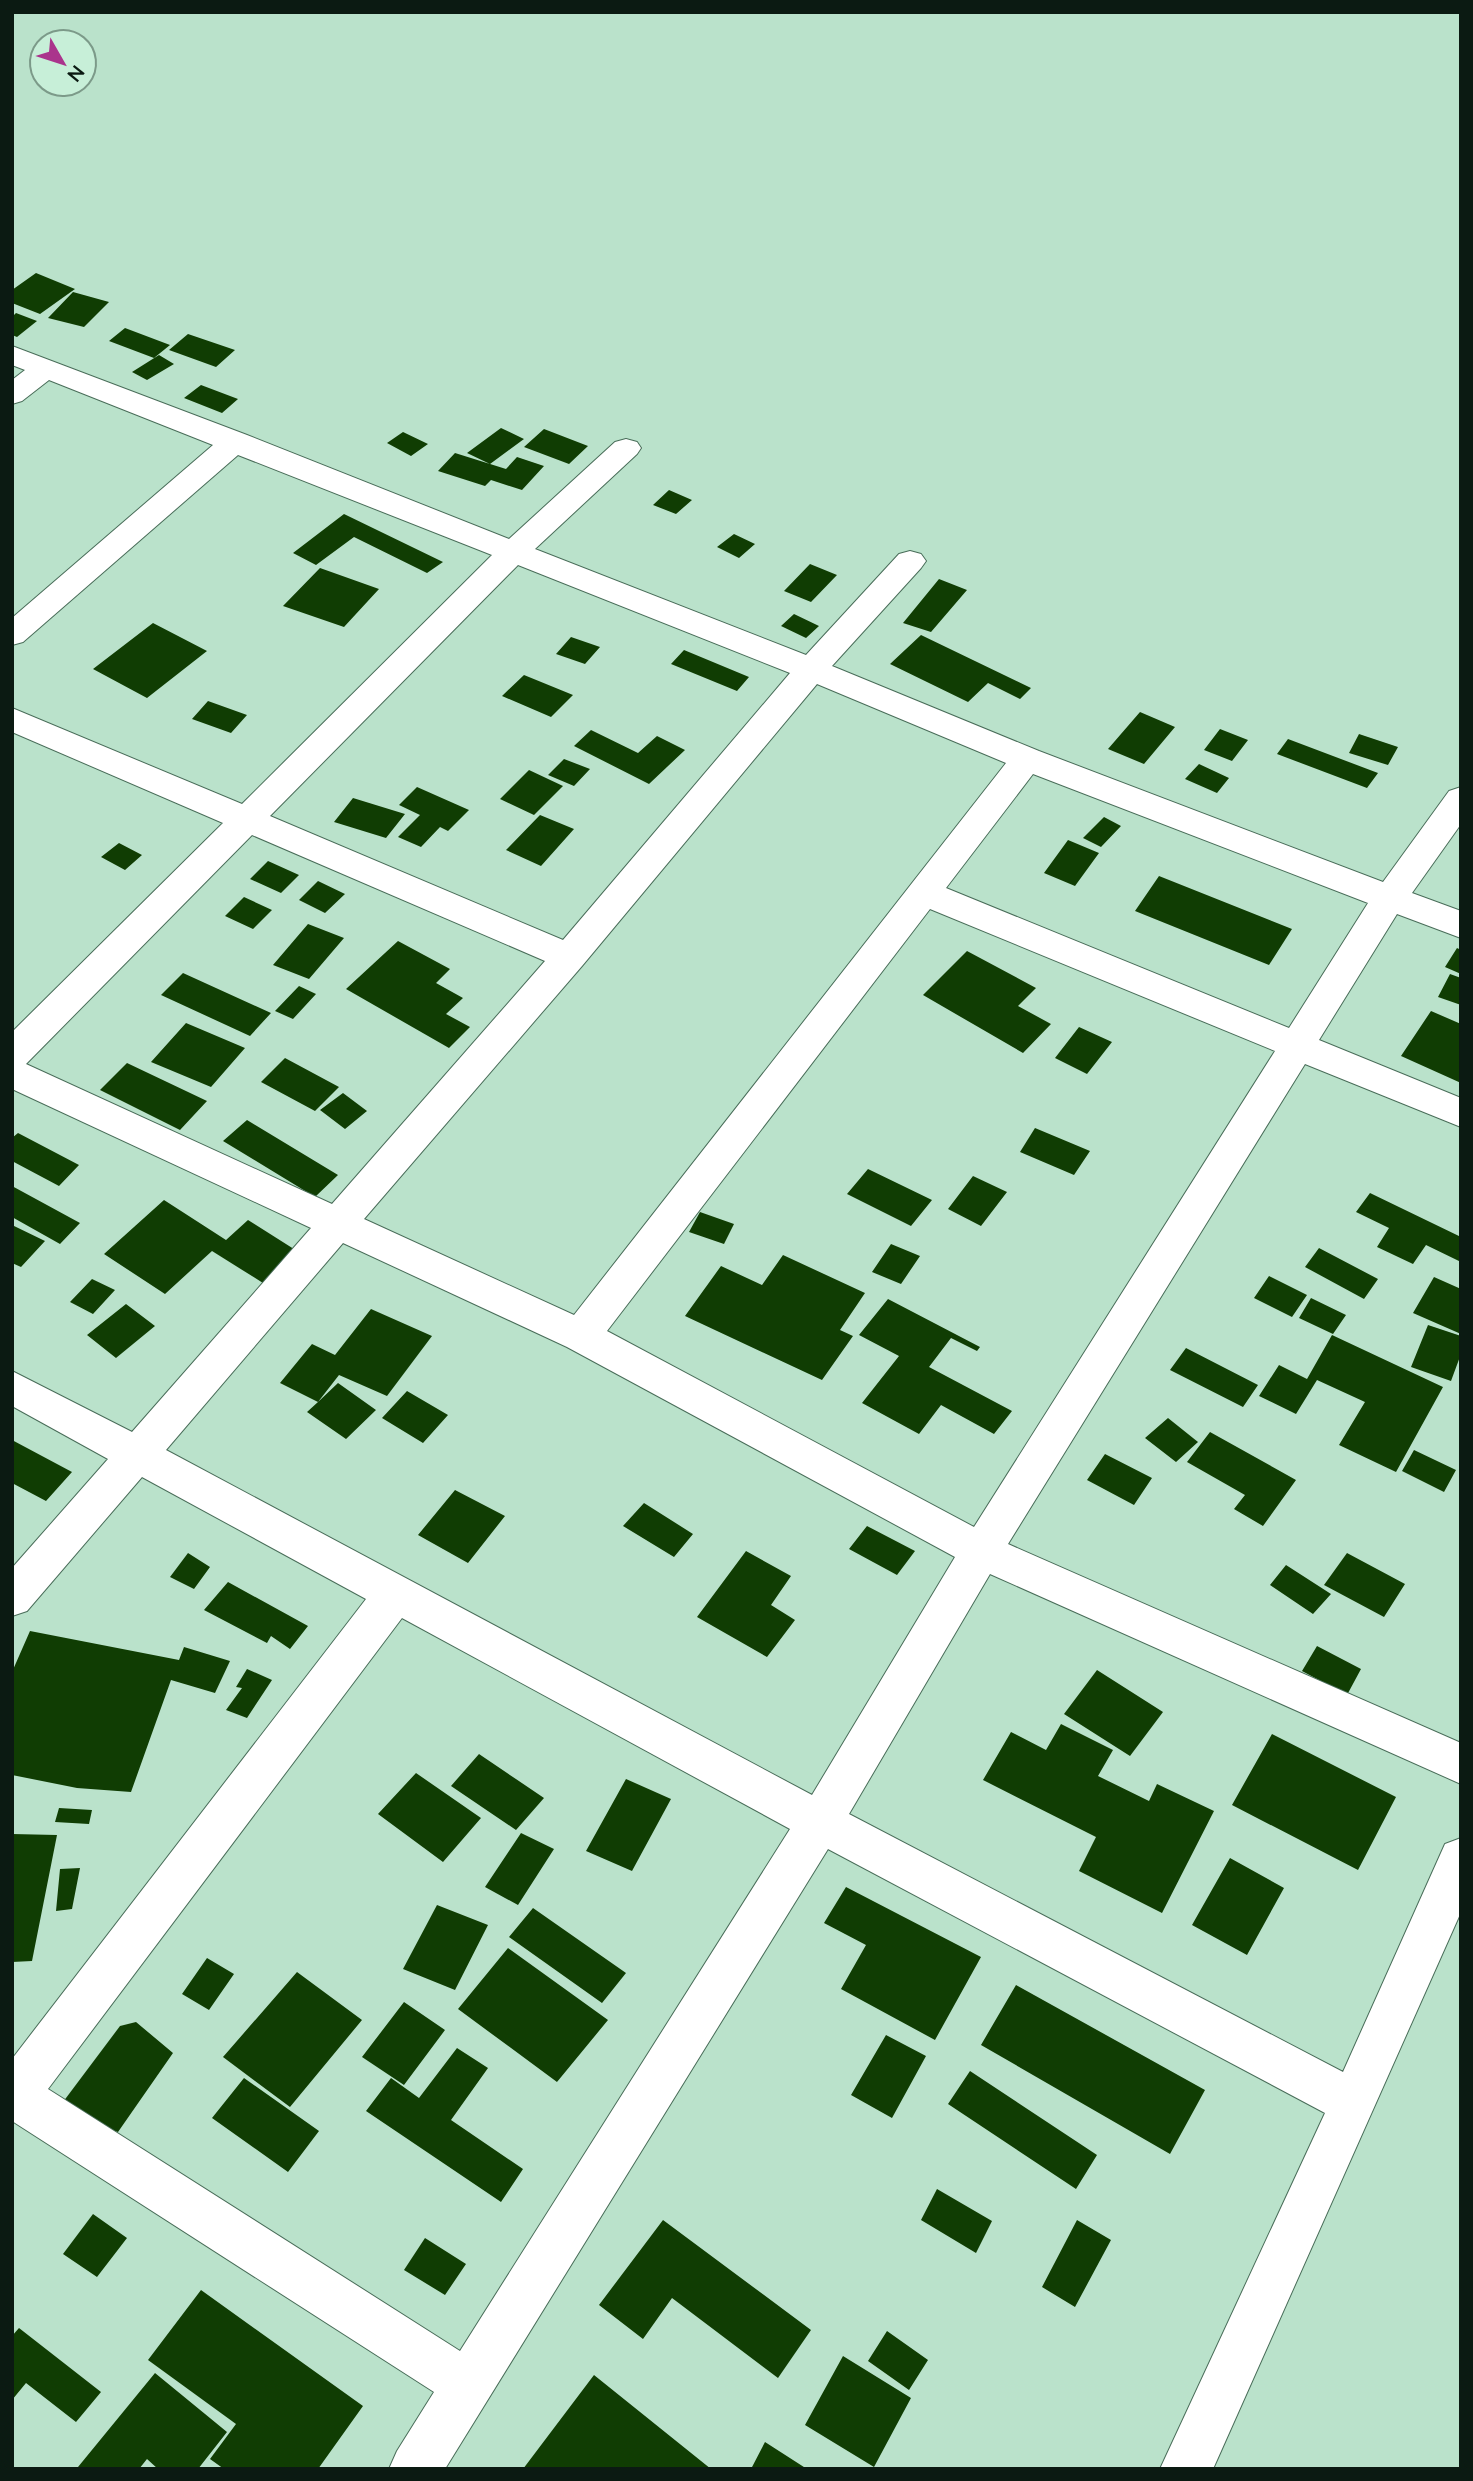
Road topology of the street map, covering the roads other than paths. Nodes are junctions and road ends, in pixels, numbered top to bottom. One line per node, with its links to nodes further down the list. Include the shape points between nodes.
1 (12, 355): 2 (street)
2 (45, 369): 3 (street); 4 (street)
3 (12, 395)
4 (236, 442): 6 (street); 8 (street)
5 (626, 448): 6 (street)
6 (513, 552): 9 (street); 13 (street)
7 (910, 561): 9 (street)
8 (12, 635)
9 (811, 669): 11 (street); 17 (street)
10 (12, 719): 13 (street)
11 (1027, 759): 14 (street); 15 (street)
12 (1461, 799): 15 (street)
13 (248, 817): 17 (street); 19 (street)
14 (923, 892): 18 (street); 23 (street)
15 (1390, 898): 16 (street); 18 (street)
16 (1461, 925)
17 (569, 957): 22 (street)
18 (1297, 1048): 21 (street); 26 (street)
19 (12, 1055)
20 (12, 1073): 22 (street)
21 (1461, 1113)
22 (336, 1221): 23 (street); 25 (street)
23 (581, 1336): 26 (street)
24 (12, 1387): 25 (street)
25 (138, 1455): 27 (street); 28 (street)
26 (981, 1551): 29 (street); 30 (street)
27 (395, 1594): 30 (street); 32 (street)
28 (12, 1598)
29 (1461, 1764)
30 (820, 1822): 33 (street); 34 (street)
31 (1461, 1859): 33 (street)
32 (13, 2097): 34 (street)
33 (1354, 2103): 36 (street)
34 (468, 2385): 35 (street)
35 (415, 2469)
36 (1186, 2469)

